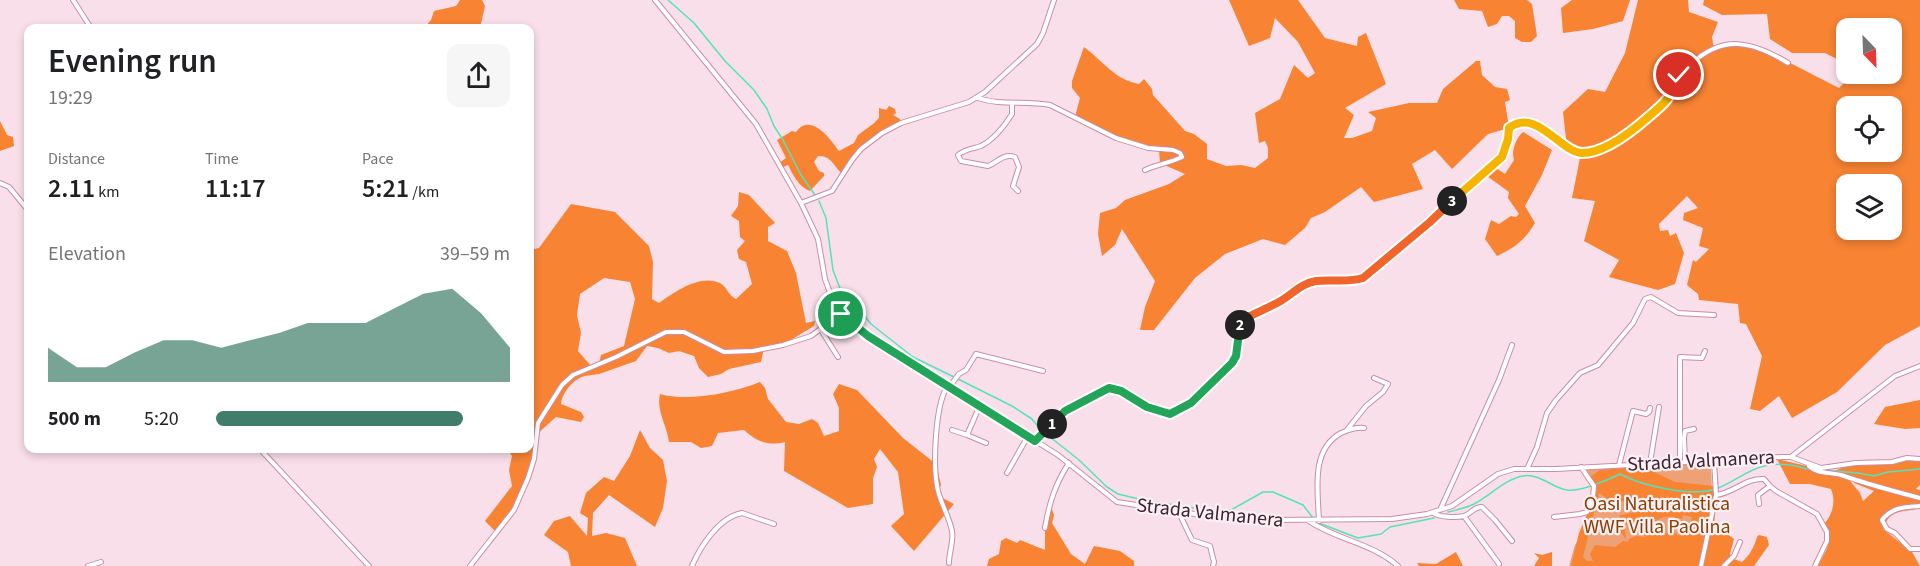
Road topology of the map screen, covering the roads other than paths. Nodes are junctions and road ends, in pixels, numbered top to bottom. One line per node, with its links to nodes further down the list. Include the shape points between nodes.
1 (73, 0): 4 (street)
2 (655, 0): 11 (street, Strada Valmanera, via 751,116)
3 (1054, 0): 6 (street, via 1037,44)
4 (88, 24)
5 (1788, 63): 32 (street, via 1761,48 1734,42 1711,49 1679,75 1673,93 1638,126 1603,148 1581,153 1531,123 1514,124 1497,163 1363,278 1351,282 1315,281 1241,321 1232,363 1191,403 1170,414 1109,388 1065,411)
6 (978, 98): 7 (street); 11 (street, via 882,133 861,149 828,194)
7 (1012, 102): 8 (street, via 1050,105 1116,138 1148,148 1173,150 1182,157); 10 (street, via 1012,114 990,140 958,155 961,161 988,166 1003,157 1015,157 1019,167 1013,186)
8 (1145, 170)
9 (0, 183): 12 (street, via 9,187)
10 (1018, 191)
11 (801, 203): 13 (street, Strada Valmanera, via 818,239 825,279)
12 (24, 205)
13 (841, 314): 15 (street); 22 (street, Strada Valmanera, via 868,336)
14 (1714, 315): 44 (street, via 1678,313 1651,297 1645,299 1633,323 1598,365 1580,373 1556,400)
15 (820, 330): 18 (street); 67 (street, via 783,345 730,353 684,332 666,332 573,375 562,384 538,423 534,459 514,510)
16 (1512, 345): 51 (street)
17 (1705, 351): 38 (street, via 1702,358 1680,357)
18 (838, 357)
19 (1920, 366): 35 (street, via 1895,376)
20 (1043, 371): 22 (street, via 976,354)
21 (1374, 378): 29 (street, via 1388,384)
22 (949, 386): 23 (street, Strada Valmanera); 63 (street, via 943,393 939,412 935,471 952,530)
23 (980, 405): 30 (street); 31 (street, Strada Valmanera)
24 (1659, 407): 40 (street)
25 (1650, 408): 42 (street, via 1646,414 1633,411)
26 (1364, 428): 29 (street)
27 (1694, 429): 38 (street, via 1685,431)
28 (952, 430): 30 (street)
29 (1345, 431): 56 (street, via 1331,439 1320,457)
30 (968, 435): 33 (street)
31 (1028, 436): 32 (street, Strada Valmanera); 45 (street)
32 (1035, 441): 39 (street, Strada Valmanera)
33 (986, 443)
34 (264, 453): 66 (street)
35 (1791, 457): 37 (street, Strada Valmanera); 41 (street, Strada Valmanera)
36 (1920, 459): 41 (street, Strada Valmanera, via 1821,468)
37 (1714, 460): 38 (street, Strada Valmanera); 47 (street)
38 (1683, 461): 40 (street, Strada Valmanera)
39 (1069, 463): 52 (street, Strada Valmanera, via 1117,502); 58 (street, via 1055,488)
40 (1650, 463): 42 (street, Strada Valmanera)
41 (1806, 464): 48 (street, via 1814,470)
42 (1619, 465): 43 (street, Strada Valmanera)
43 (1580, 467): 44 (street, Strada Valmanera); 55 (street, via 1594,484 1587,512)
44 (1527, 468): 51 (street, Strada Valmanera, via 1498,474 1466,498)
45 (1007, 473)
46 (1770, 486): 47 (street, via 1764,479 1754,478 1726,493); 49 (street, via 1758,495); 73 (street, via 1817,514 1827,532 1827,542)
47 (1716, 493): 71 (street)
48 (1920, 498)
49 (1759, 504)
50 (1920, 507): 61 (street, via 1901,507 1882,520 1910,549)
51 (1440, 511): 53 (street, Strada Valmanera)
52 (1179, 512): 56 (street, Strada Valmanera, via 1239,520); 69 (street, via 1192,540 1210,546)
53 (1432, 513): 54 (street); 56 (street, Strada Valmanera, via 1392,519)
54 (1464, 516): 59 (street, via 1482,507); 64 (street)
55 (1554, 517)
56 (1314, 521): 70 (street, via 1323,530 1365,545)
57 (774, 524): 68 (street, via 736,514 701,546)
58 (1045, 528)
59 (1512, 541)
60 (1740, 542): 72 (street)
61 (1920, 549)
62 (100, 562): 65 (street)
63 (949, 563)
64 (1499, 564)
65 (88, 566)
66 (369, 566)
67 (470, 566)
68 (692, 566)
69 (1213, 566)
70 (1398, 566)
71 (1701, 566)
72 (1724, 566)
73 (1815, 566)

